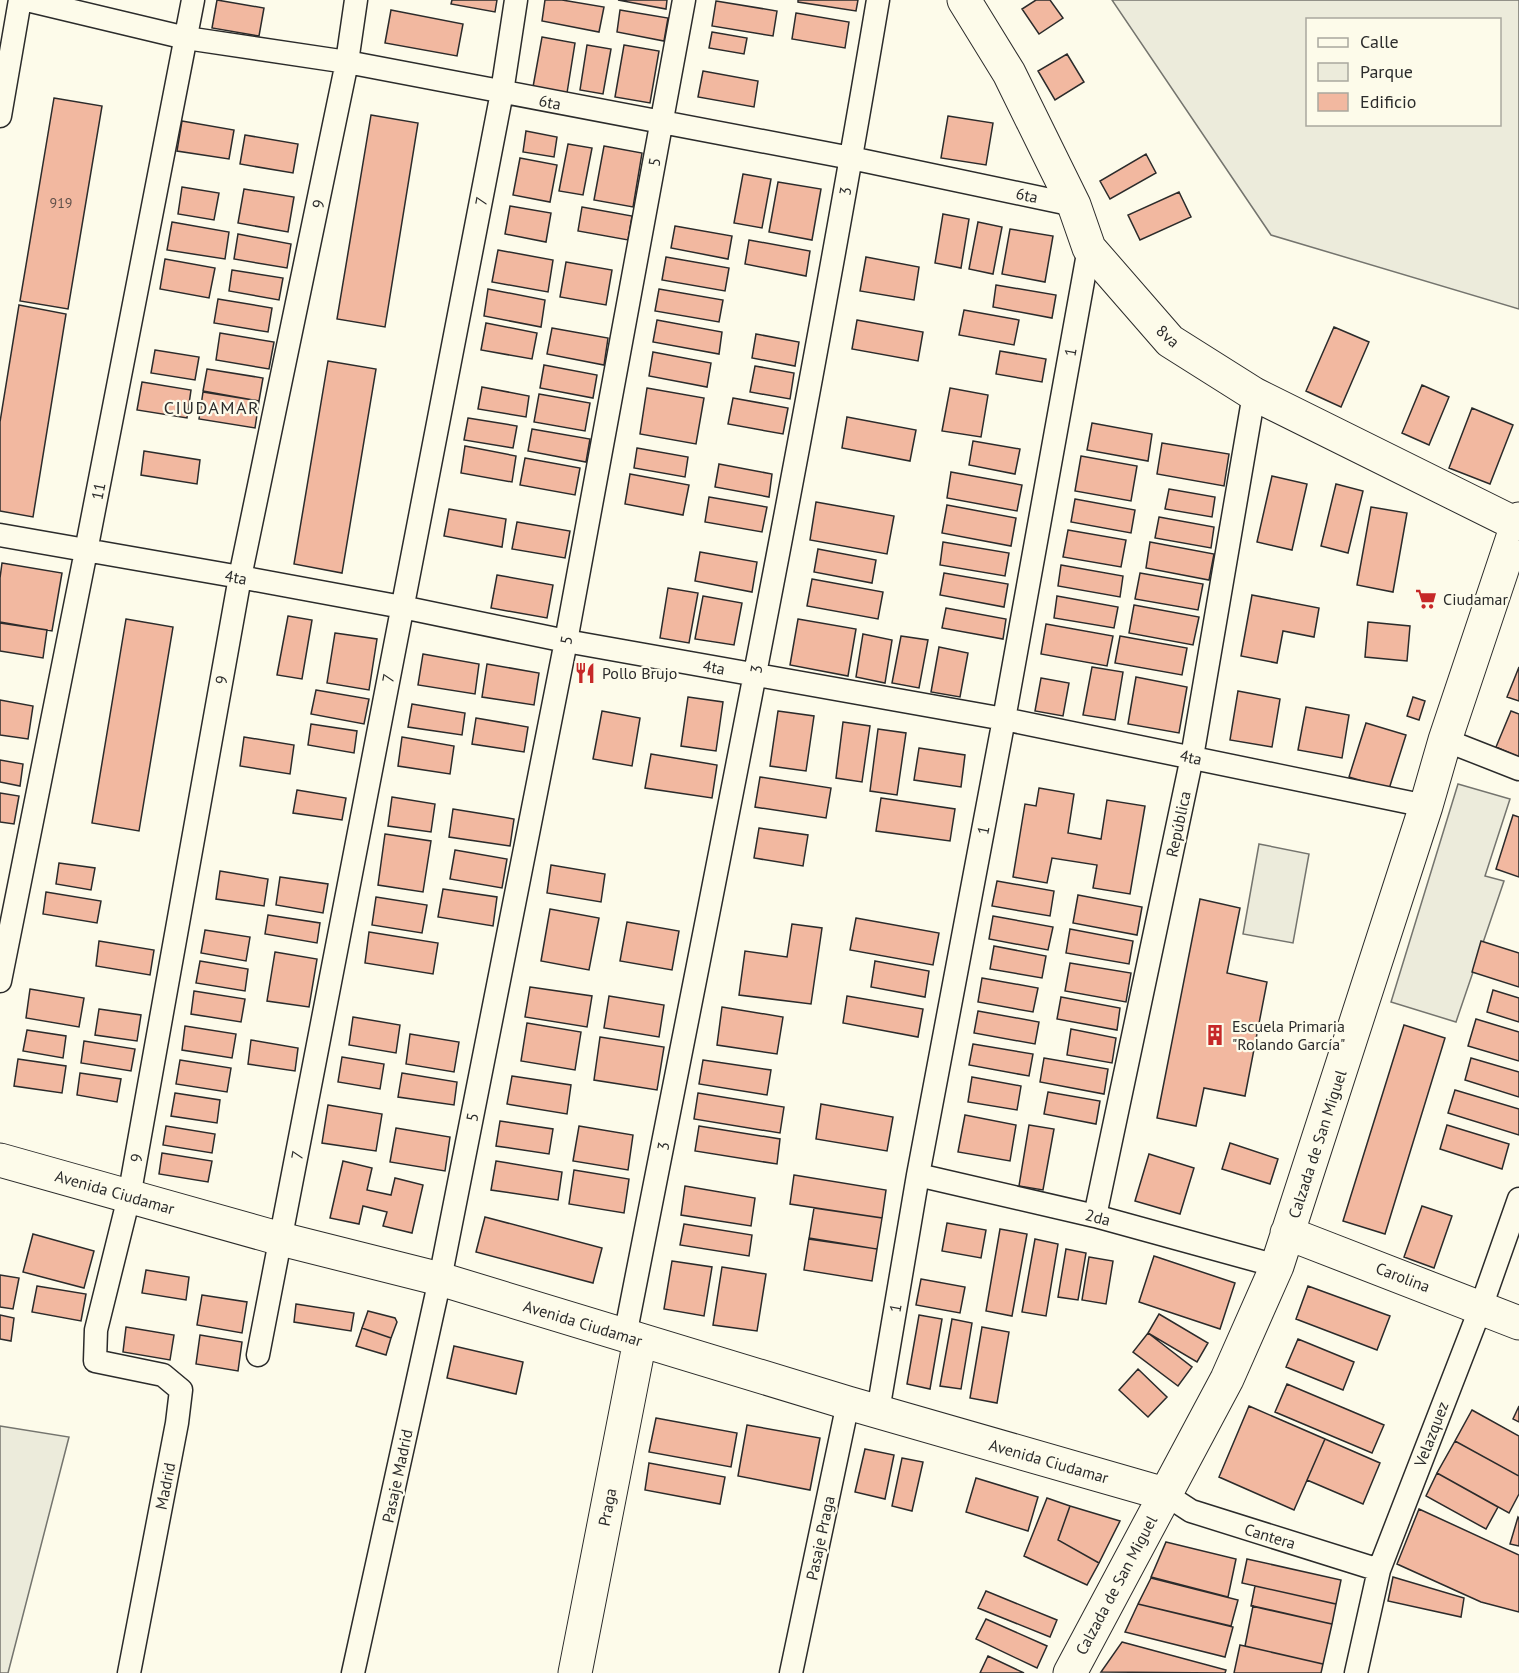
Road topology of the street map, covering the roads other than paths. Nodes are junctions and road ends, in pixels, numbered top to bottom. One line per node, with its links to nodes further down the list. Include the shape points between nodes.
1 (20, 0): 12 (street)
2 (27, 0): 9 (street, 6ta)
3 (193, 0): 9 (street, 11)
4 (356, 0): 10 (street, 9)
5 (516, 0): 11 (street, 7)
6 (684, 0): 13 (street, 5)
7 (878, 0): 14 (street, 3)
8 (964, 0): 15 (main road, 8va, via 1009,73)
9 (186, 38): 10 (street, 6ta); 20 (street, 11)
10 (348, 62): 11 (street, 6ta); 21 (street, 9)
11 (502, 92): 13 (street, 6ta); 22 (street, 7)
12 (0, 116)
13 (661, 123): 14 (street, 6ta); 23 (street, 5)
14 (852, 159): 15 (street, 6ta); 24 (street, 3)
15 (1074, 205): 16 (main road, 8va)
16 (1089, 248): 17 (main road, 8va, via 1170,341); 25 (street, 1)
17 (1254, 394): 18 (main road, 8va); 27 (street, República)
18 (1518, 521): 26 (main road, Calzada de San Miguel)
19 (0, 535): 20 (street, 4ta)
20 (86, 551): 21 (street, 4ta); 30 (street, 11)
21 (240, 577): 22 (street, 4ta); 33 (street, 9)
22 (402, 607): 23 (street, 4ta); 37 (street, 7)
23 (566, 641): 24 (street, 4ta); 39 (street, 5)
24 (755, 674): 25 (street, 4ta); 42 (street, 3)
25 (1004, 719): 27 (street, 4ta); 32 (street, 1)
26 (1445, 740): 28 (street); 29 (main road, Calzada de San Miguel)
27 (1192, 757): 29 (street, 4ta); 35 (street, República)
28 (1519, 769)
29 (1426, 806): 36 (main road, Calzada de San Miguel)
30 (0, 981)
31 (0, 1160): 33 (main road, Avenida Ciudamar)
32 (918, 1175): 35 (street, 2da); 45 (street, 1)
33 (129, 1197): 37 (main road, Avenida Ciudamar); 44 (street, 9, via 96,1330)
34 (1519, 1199): 40 (street, Velazquez)
35 (1095, 1216): 38 (street, 2da)
36 (1287, 1233): 38 (main road, Calzada de San Miguel); 40 (main road, Carolina)
37 (281, 1239): 39 (main road, Avenida Ciudamar); 43 (street, 7)
38 (1277, 1266): 46 (main road, Calzada de San Miguel, via 1227,1379)
39 (440, 1279): 42 (main road, Avenida Ciudamar); 49 (street, Pasaje Madrid)
40 (1481, 1307): 41 (main road, Carolina); 47 (street, Velazquez)
41 (1519, 1323)
42 (633, 1338): 45 (main road, Avenida Ciudamar); 50 (main road, Praga)
43 (258, 1355)
44 (96, 1361): 48 (street, Madrid, via 163,1375 181,1390)
45 (863, 1407): 46 (main road, Avenida Ciudamar); 51 (street, Pasaje Praga)
46 (1165, 1494): 47 (street, Cantera, via 1191,1511); 52 (main road, Calzada de San Miguel)
47 (1379, 1570): 53 (street, Velazquez)
48 (129, 1673)
49 (353, 1673)
50 (575, 1673)
51 (791, 1673)
52 (1070, 1673)
53 (1356, 1673)

